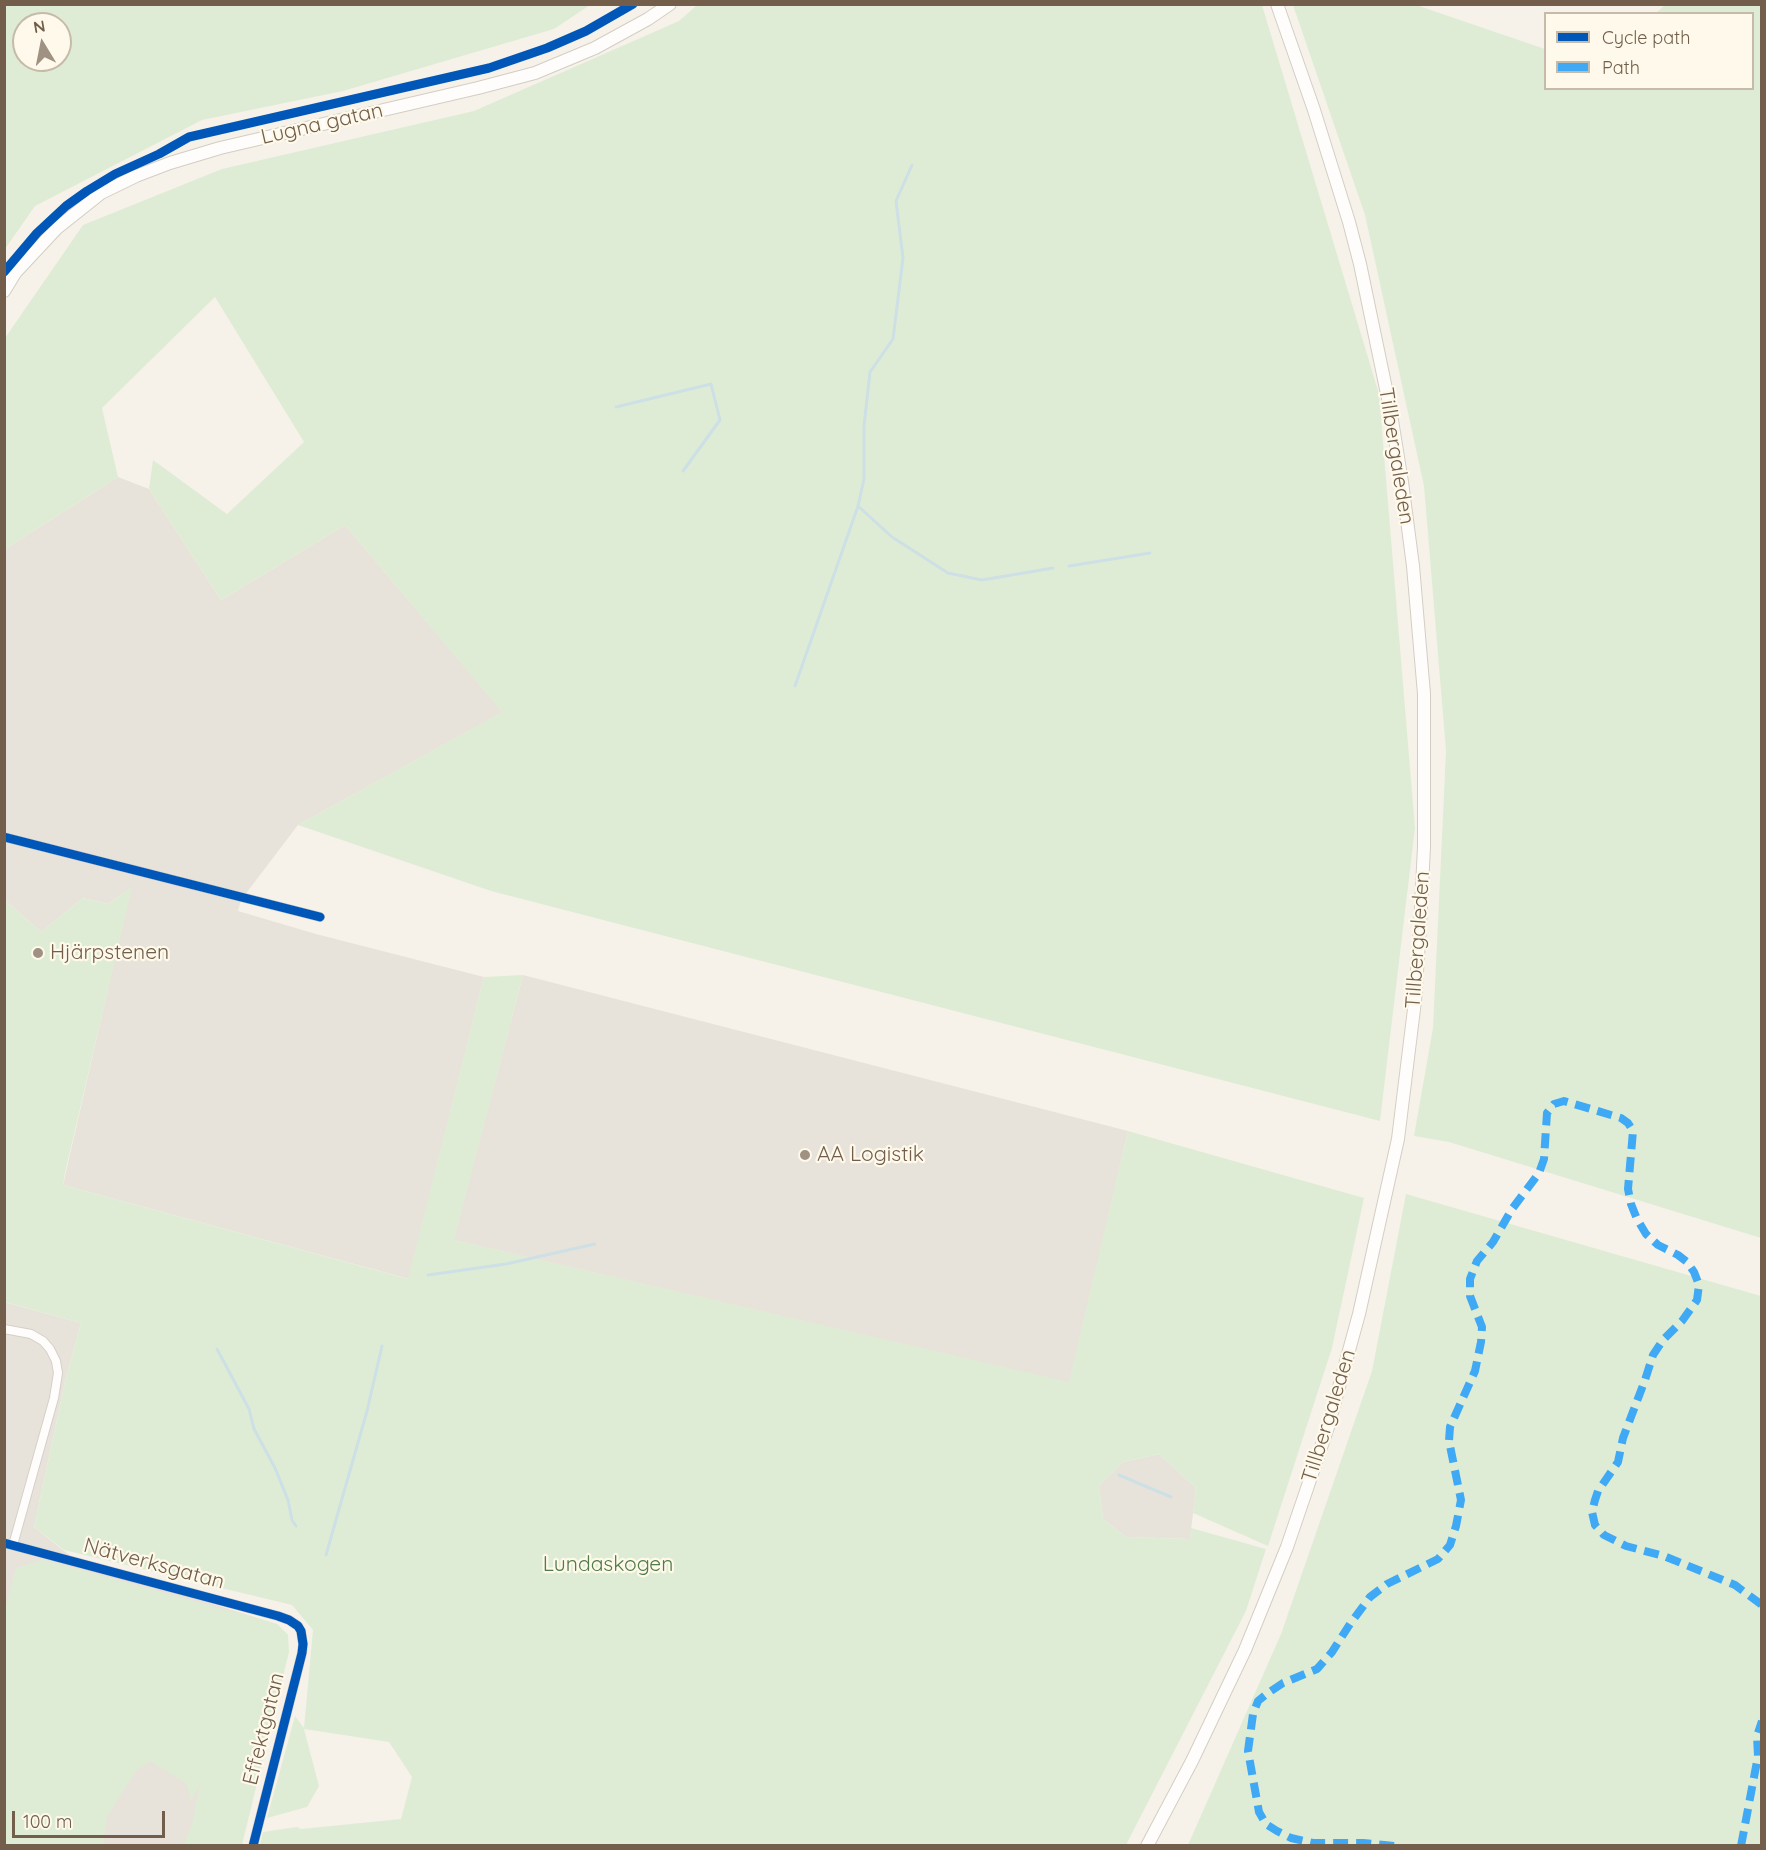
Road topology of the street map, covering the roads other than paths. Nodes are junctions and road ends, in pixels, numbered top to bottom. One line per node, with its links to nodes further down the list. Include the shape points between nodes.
1 (670, 4): 3 (main road, Lugna gatan, via 596,48 535,73 220,148 136,176 101,193 57,228 15,273)
2 (1277, 4): 10 (main road, Tillbergaleden, via 1357,254 1402,482 1424,694 1424,847 1415,1001 1398,1139 1359,1314 1328,1427 1287,1547 1245,1650)
3 (4, 291)
4 (4, 837): 5 (street)
5 (320, 917)
6 (4, 1329): 7 (street, via 31,1334 43,1341 58,1373 54,1398)
7 (9, 1544): 8 (street, Nätverksgatan)
8 (294, 1623): 9 (street, Effektgatan, via 300,1631 302,1653)
9 (254, 1845)
10 (1147, 1845)

